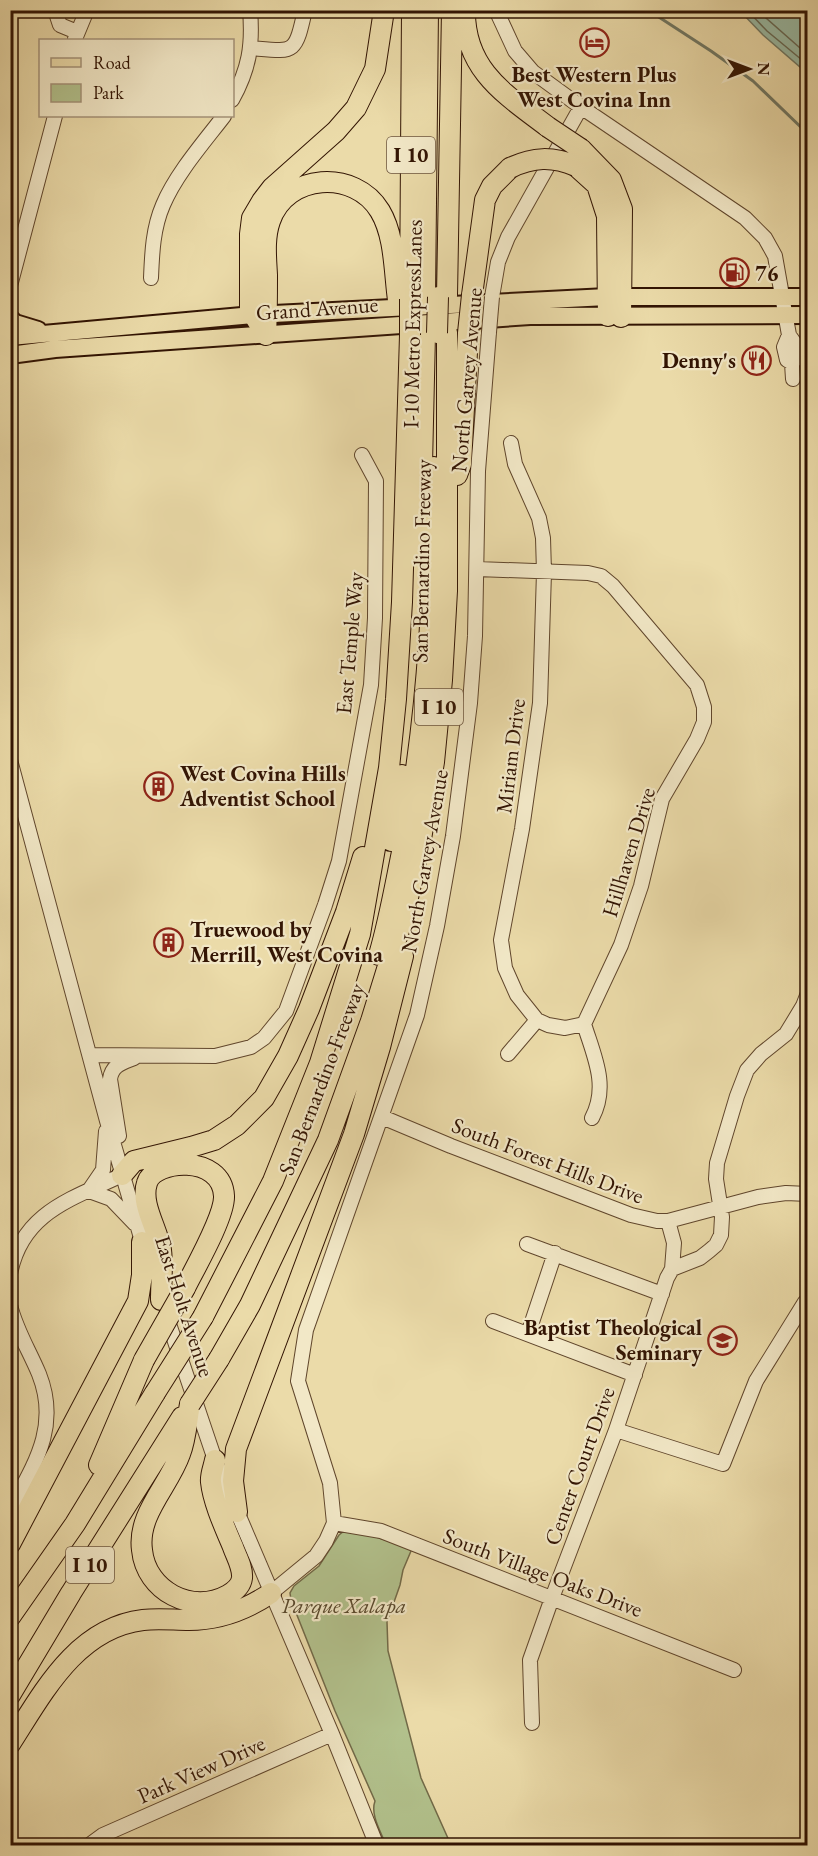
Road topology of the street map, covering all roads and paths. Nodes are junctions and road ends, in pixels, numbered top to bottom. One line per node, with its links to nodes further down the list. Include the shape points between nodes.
1 (55, 10): 12 (street, via 60,25)
2 (87, 10): 12 (street)
3 (250, 10): 13 (street)
4 (305, 10): 13 (street, via 299,38 289,50)
5 (384, 10): 28 (highway, via 375,69 356,108 272,188 252,218 250,309)
6 (412, 10): 23 (highway, San Bernardino Freeway / I 10)
7 (428, 10): 23 (highway, I-10 Metro ExpressLanes)
8 (440, 10): 23 (highway, I-10 Metro ExpressLanes)
9 (452, 10): 23 (highway, San Bernardino Freeway / I 10)
10 (465, 10): 18 (highway, bridge, via 465,27 478,66)
11 (496, 10): 15 (street, via 515,51 533,72)
12 (76, 36)
13 (251, 48): 14 (street)
14 (234, 96)
15 (581, 107): 21 (street, via 745,218 765,238 775,256); 37 (street, North Garvey Avenue, bridge, via 498,262 478,471)
16 (55, 117): 20 (street)
17 (223, 117): 19 (street, via 164,202 153,237)
18 (578, 157): 24 (highway, via 597,185 607,216); 36 (highway, bridge, via 528,160 510,168 492,186 485,200 468,333 461,464)
19 (151, 278)
20 (10, 286)
21 (782, 297): 22 (main road, Grand Avenue); 24 (main road, Grand Avenue); 25 (street)
22 (807, 297)
23 (423, 298): 28 (highway, via 373,201 360,190 328,181 297,188 276,207 266,238); 30 (highway); 30 (highway, San Bernardino Freeway / I 10)
24 (614, 307): 25 (main road, Grand Avenue); 28 (main road, Grand Avenue)
25 (786, 315): 26 (main road, Grand Avenue); 33 (street, via 789,335 796,345)
26 (807, 315)
27 (10, 318): 29 (main road, via 29,329)
28 (262, 322): 29 (main road, Grand Avenue); 32 (main road, Grand Avenue)
29 (51, 332): 31 (main road, Grand Avenue)
30 (424, 334): 36 (highway, San Bernardino Freeway / I 10); 40 (highway, San Bernardino Freeway / I 10, via 410,367 402,602); 45 (highway, I-10 Metro ExpressLanes, via 419,598 406,750 363,965 342,1029); 49 (highway, I-10 Metro ExpressLanes, via 434,431 435,521 424,718 397,880 354,1033)
31 (10, 337)
32 (10, 355)
33 (793, 379)
34 (511, 443): 38 (street, Miriam Drive, via 514,464 539,518)
35 (362, 455): 48 (street, East Temple Way, via 376,481 371,686 339,861 302,970 286,1011 264,1038 251,1047 215,1056)
36 (448, 500): 41 (highway, San Bernardino Freeway / I 10, via 446,613 434,762)
37 (477, 569): 38 (street, Hillhaven Drive); 50 (street, North Garvey Avenue, via 470,703 453,836 417,1015)
38 (544, 572): 43 (street, Miriam Drive, via 540,703 501,940 505,968 517,995); 44 (street, Hillhaven Drive, via 588,573 601,576 613,586 697,685 704,706 704,722 697,739 662,799 641,886)
39 (10, 760): 47 (street, East Holt Avenue)
40 (389, 768): 45 (highway, San Bernardino Freeway / I 10, via 360,934); 53 (highway, via 346,912 292,1047 264,1098 237,1125 214,1140)
41 (405, 911): 49 (highway, San Bernardino Freeway / I 10); 74 (highway, via 403,960 360,1112 236,1449 233,1481)
42 (807, 993): 56 (street, via 786,1034 747,1070 717,1163)
43 (537, 1020): 44 (street, via 566,1028); 46 (street)
44 (584, 1024): 51 (street, via 601,1088)
45 (324, 1049): 76 (highway, San Bernardino Freeway / I 10, bridge, via 273,1181 202,1317)
46 (508, 1054)
47 (90, 1055): 48 (street, East Temple Way); 52 (street, East Holt Avenue)
48 (142, 1056): 53 (street, via 116,1066 111,1072)
49 (358, 1061): 70 (highway, San Bernardino Freeway / I 10, bridge, via 328,1140 250,1305)
50 (382, 1118): 57 (street, South Forest Hills Drive, via 632,1215); 75 (street, North Garvey Avenue, via 306,1330 298,1381 330,1483)
51 (592, 1118)
52 (107, 1121): 53 (street, East Holt Avenue); 54 (street, via 103,1170)
53 (120, 1167): 54 (street); 58 (street, East Holt Avenue)
54 (89, 1191): 58 (street, via 111,1199); 62 (street, via 33,1224 18,1249)
55 (807, 1194): 56 (street, South Forest Hills Drive, via 786,1193)
56 (721, 1206): 57 (street, South Forest Hills Drive); 61 (street, via 721,1235 716,1245 700,1258)
57 (668, 1221): 61 (street, Center Court Drive, via 674,1243)
58 (140, 1235): 64 (street, East Holt Avenue); 77 (highway, via 142,1275 138,1301)
59 (527, 1244): 60 (street)
60 (555, 1254): 63 (street); 68 (street)
61 (672, 1269): 63 (street, Center Court Drive)
62 (10, 1274)
63 (662, 1294): 69 (street, Center Court Drive)
64 (161, 1300): 72 (street, East Holt Avenue); 76 (highway, bridge, via 161,1250 146,1197 147,1181 156,1172 198,1164 213,1172 222,1185 224,1197 210,1240 144,1360)
65 (805, 1302): 71 (street, via 756,1381 723,1464)
66 (10, 1305): 73 (street, via 39,1373 47,1421 39,1455)
67 (493, 1321): 68 (street)
68 (528, 1334): 69 (street)
69 (634, 1375): 71 (street, Center Court Drive)
70 (190, 1404): 72 (highway, via 181,1454 142,1530 142,1553 148,1572 161,1588 177,1598 202,1602 217,1599 236,1590 242,1579 210,1481); 82 (highway, San Bernardino Freeway / I 10)
71 (616, 1430): 79 (street, Center Court Drive)
72 (215, 1460): 74 (street, East Holt Avenue)
73 (10, 1510)
74 (237, 1512): 78 (street, East Holt Avenue)
75 (334, 1522): 78 (street, via 316,1556); 79 (street, South Village Oaks Drive, via 381,1531)
76 (75, 1524): 80 (highway, San Bernardino Freeway / I 10)
77 (10, 1544)
78 (271, 1593): 84 (street, East Holt Avenue); 85 (highway, via 255,1605 224,1616 145,1620 106,1631 72,1656)
79 (552, 1598): 81 (street, South Village Oaks Drive); 83 (street, Center Court Drive, via 530,1660)
80 (10, 1617)
81 (734, 1670)
82 (10, 1695)
83 (532, 1723)
84 (332, 1734): 86 (street, Park View Drive); 87 (street, East Holt Avenue)
85 (10, 1744)
86 (88, 1845)
87 (377, 1845)

